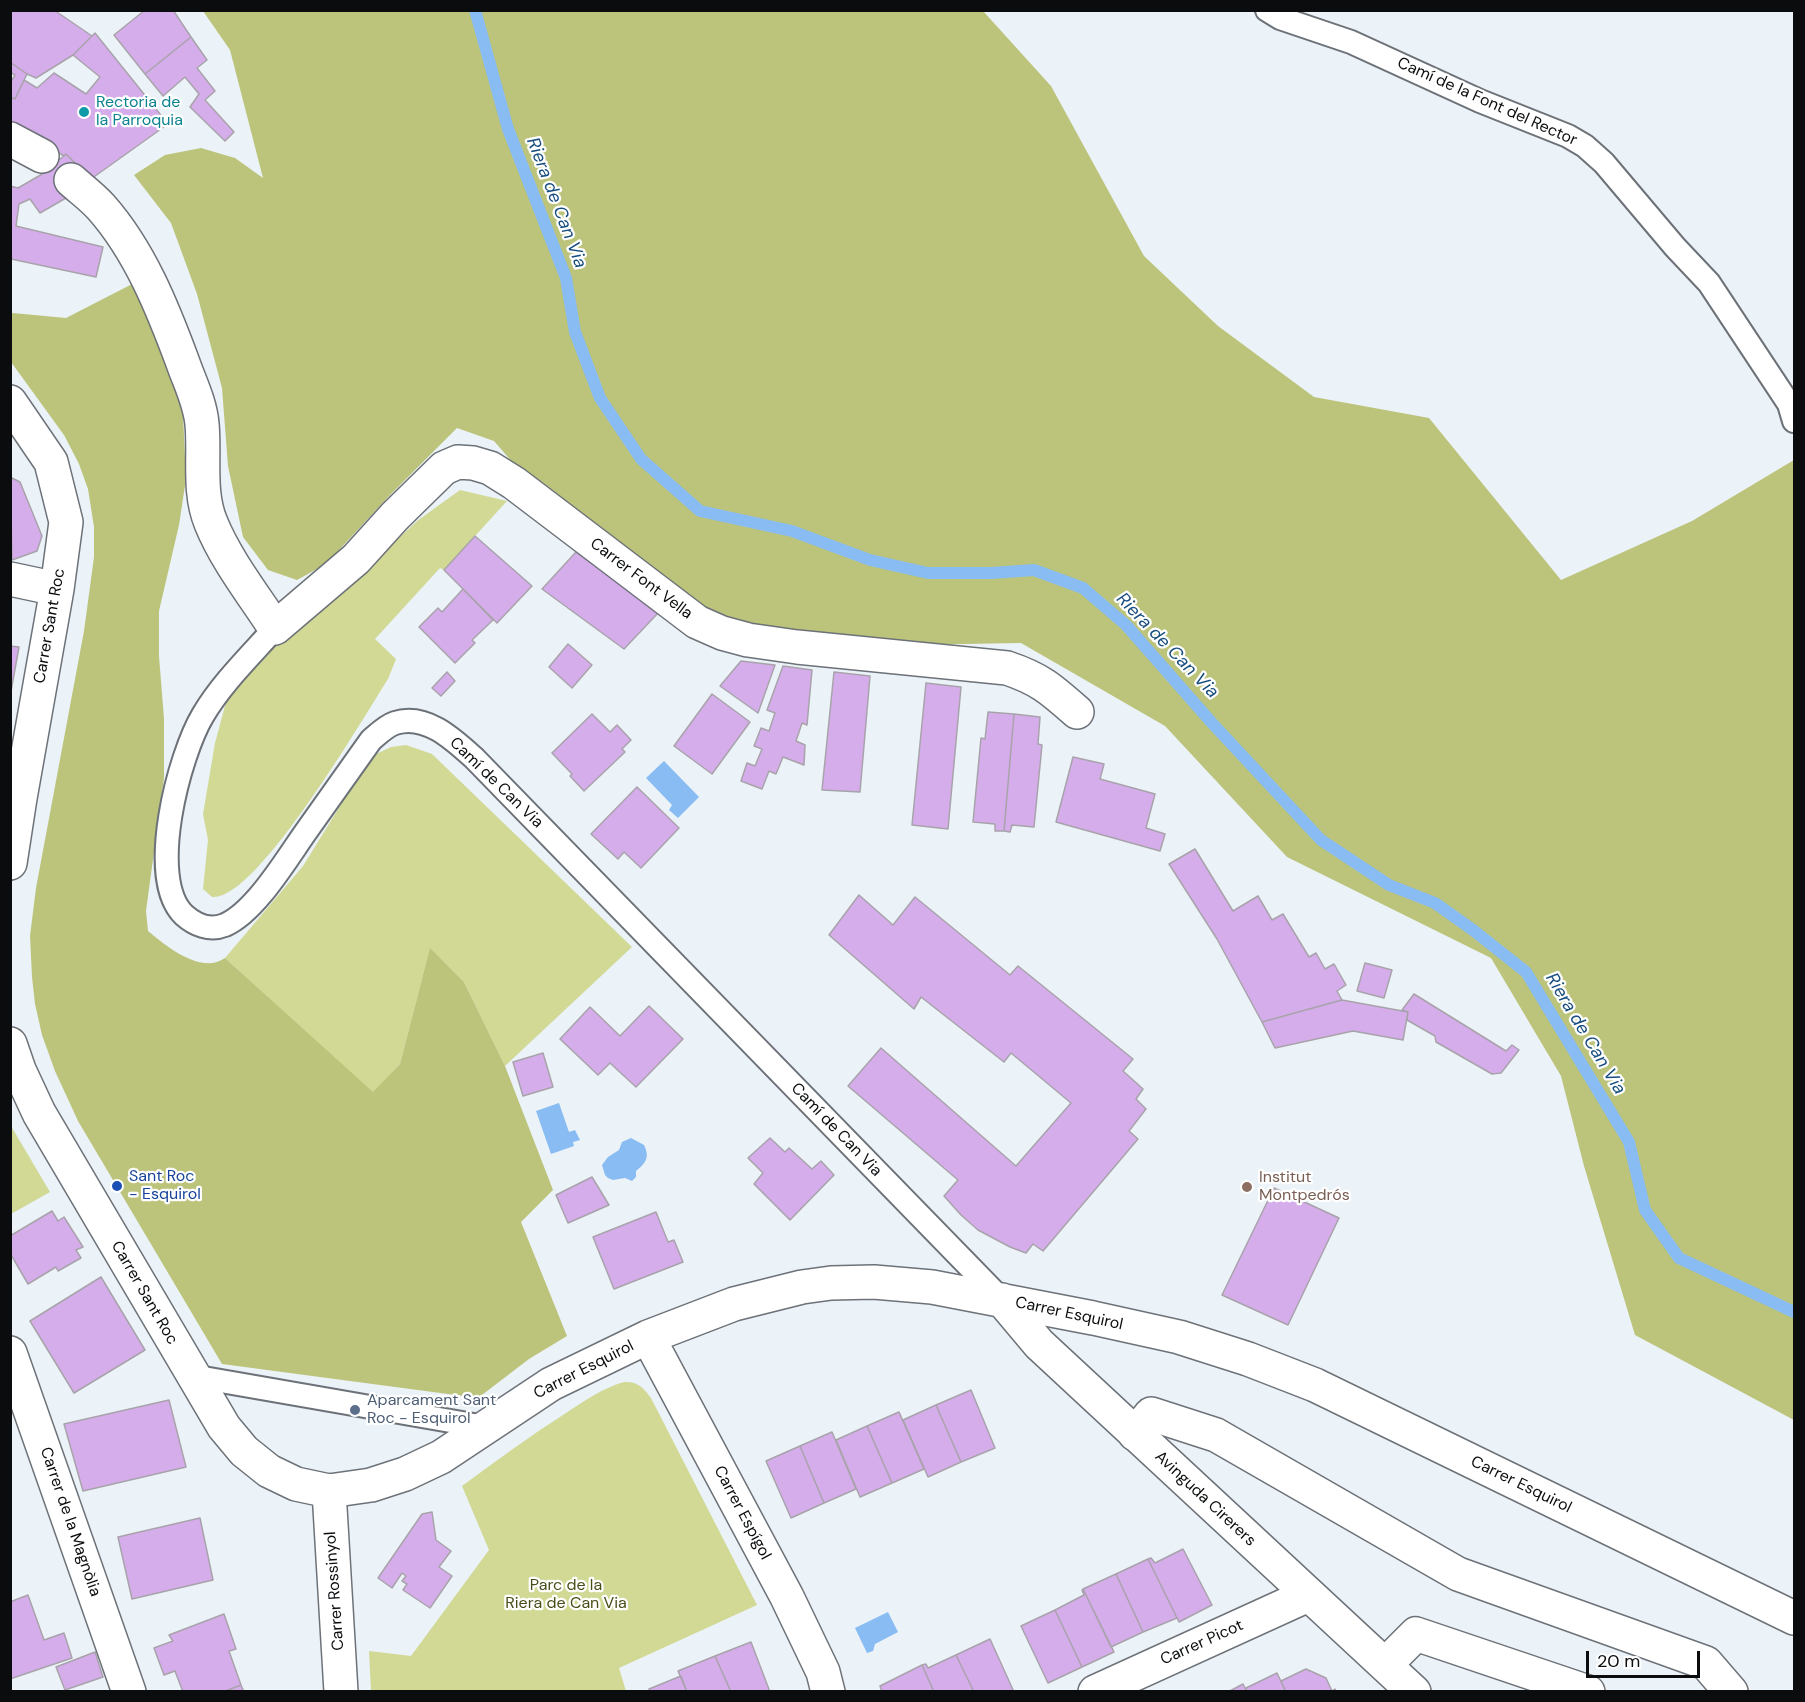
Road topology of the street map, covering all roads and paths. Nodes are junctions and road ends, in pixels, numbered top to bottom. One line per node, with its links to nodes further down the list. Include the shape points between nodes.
1 (1267, 10): 6 (lane, Camí de la Font del Rector, via 1289,22 1351,42 1586,146 1709,283 1789,405)
2 (10, 139): 3 (street)
3 (42, 156)
4 (71, 180): 9 (street, via 100,206 123,236 149,282 198,402 210,522)
5 (10, 402): 8 (street, Carrer Sant Roc, via 51,462 66,522)
6 (1794, 421)
7 (10, 579): 8 (street)
8 (57, 589): 11 (street, Carrer Sant Roc)
9 (275, 628): 10 (street, Carrer Font Vella, via 356,560 444,468 458,462 473,463 514,483 697,622 722,633 797,647 1007,668 1032,676); 14 (lane, Camí de Can Via, via 221,689 191,737 168,832 166,860 169,892 185,916 210,928 225,925 242,913 276,874 371,740 383,730 395,723 409,722 440,730 475,759)
10 (1077, 712)
11 (15, 797): 12 (street, Carrer Sant Roc)
12 (10, 863)
13 (10, 1044): 17 (street, Carrer Sant Roc, via 39,1113)
14 (1002, 1300): 15 (street, Carrer Esquirol, via 909,1285 831,1283 734,1304); 19 (street, Avinguda Cirerers, via 1039,1344); 22 (street, Carrer Esquirol, via 1179,1337 1315,1385)
15 (648, 1337): 18 (street, Carrer Esquirol, via 551,1384); 26 (street, Carrer Espígol, via 787,1597 823,1672)
16 (10, 1353): 24 (street, Carrer de la Magnòlia)
17 (192, 1376): 18 (lane); 20 (street, Carrer Sant Roc, via 244,1451 269,1471 297,1484)
18 (485, 1427): 20 (street, Carrer Esquirol, via 441,1457 405,1474 371,1485)
19 (1135, 1434): 21 (street, Avinguda Cirerers); 30 (street, via 1151,1414 1216,1435 1458,1574 1706,1663)
20 (329, 1491): 25 (street, Carrer Rossinyol)
21 (1308, 1595): 23 (street, Avinguda Cirerers); 27 (street, Carrer Picot)
22 (1794, 1618)
23 (1386, 1664): 28 (street, Avinguda Cirerers); 29 (street, via 1416,1634)
24 (129, 1692)
25 (342, 1692)
26 (828, 1692)
27 (1095, 1692)
28 (1414, 1692)
29 (1588, 1692)
30 (1731, 1692)

